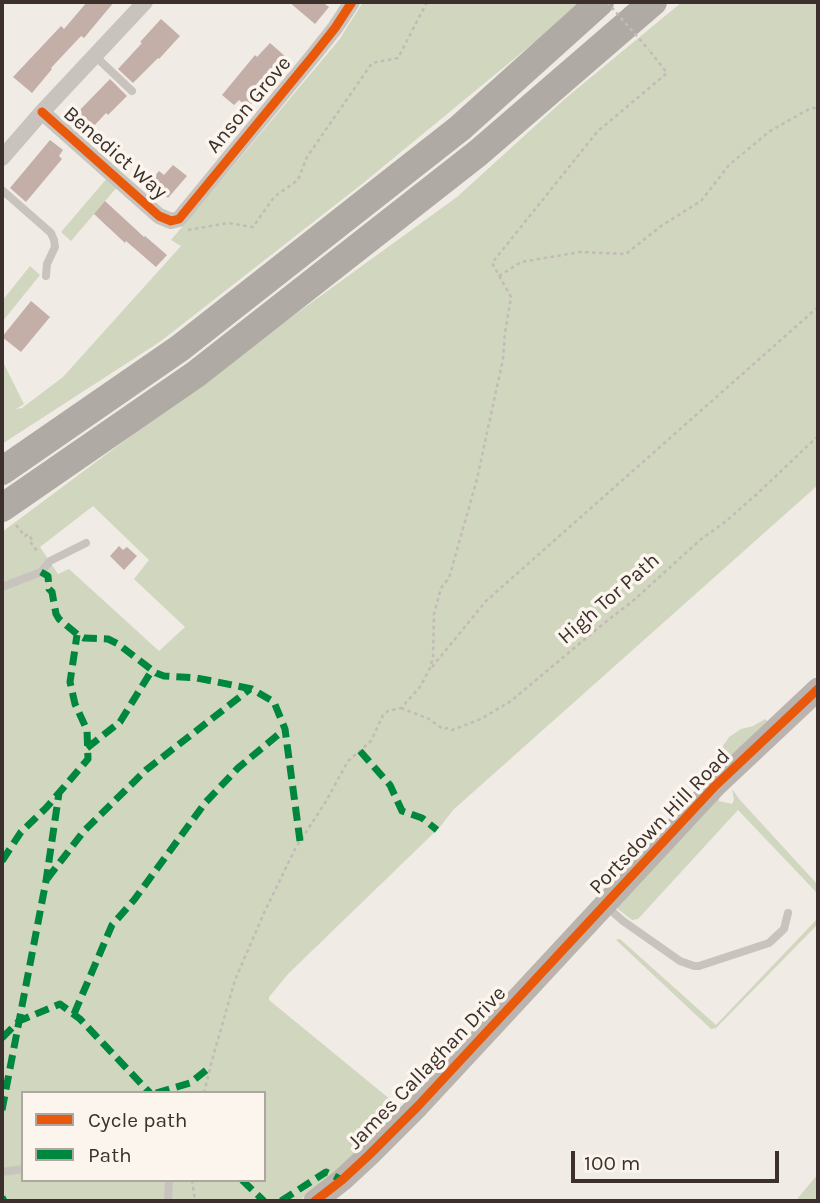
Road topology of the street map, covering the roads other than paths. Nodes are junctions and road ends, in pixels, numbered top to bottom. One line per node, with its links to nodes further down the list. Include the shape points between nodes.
1 (145, 2): 5 (street)
2 (352, 2): 10 (street, Anson Grove, via 178,219)
3 (600, 2): 12 (highway, via 460,128 191,339)
4 (653, 2): 13 (highway, via 478,153)
5 (95, 56): 6 (lane); 7 (street)
6 (131, 91)
7 (42, 112): 8 (street); 10 (street, Benedict Way)
8 (2, 158)
9 (2, 190): 11 (lane, via 51,233 55,247)
10 (169, 220)
11 (46, 276)
12 (2, 471)
13 (9, 516)
14 (86, 543): 15 (lane, via 50,561 41,572)
15 (2, 587)
16 (818, 689): 17 (street, Portsdown Hill Road, via 715,786)
17 (605, 905): 18 (lane, via 680,961 694,966 769,943 784,929); 19 (street, Portsdown Hill Road)
18 (788, 913)
19 (560, 953): 24 (street, James Callaghan Drive, via 418,1106)
20 (21, 1169): 21 (lane)
21 (2, 1172)
22 (169, 1182): 23 (lane)
23 (168, 1201)
24 (315, 1201)

